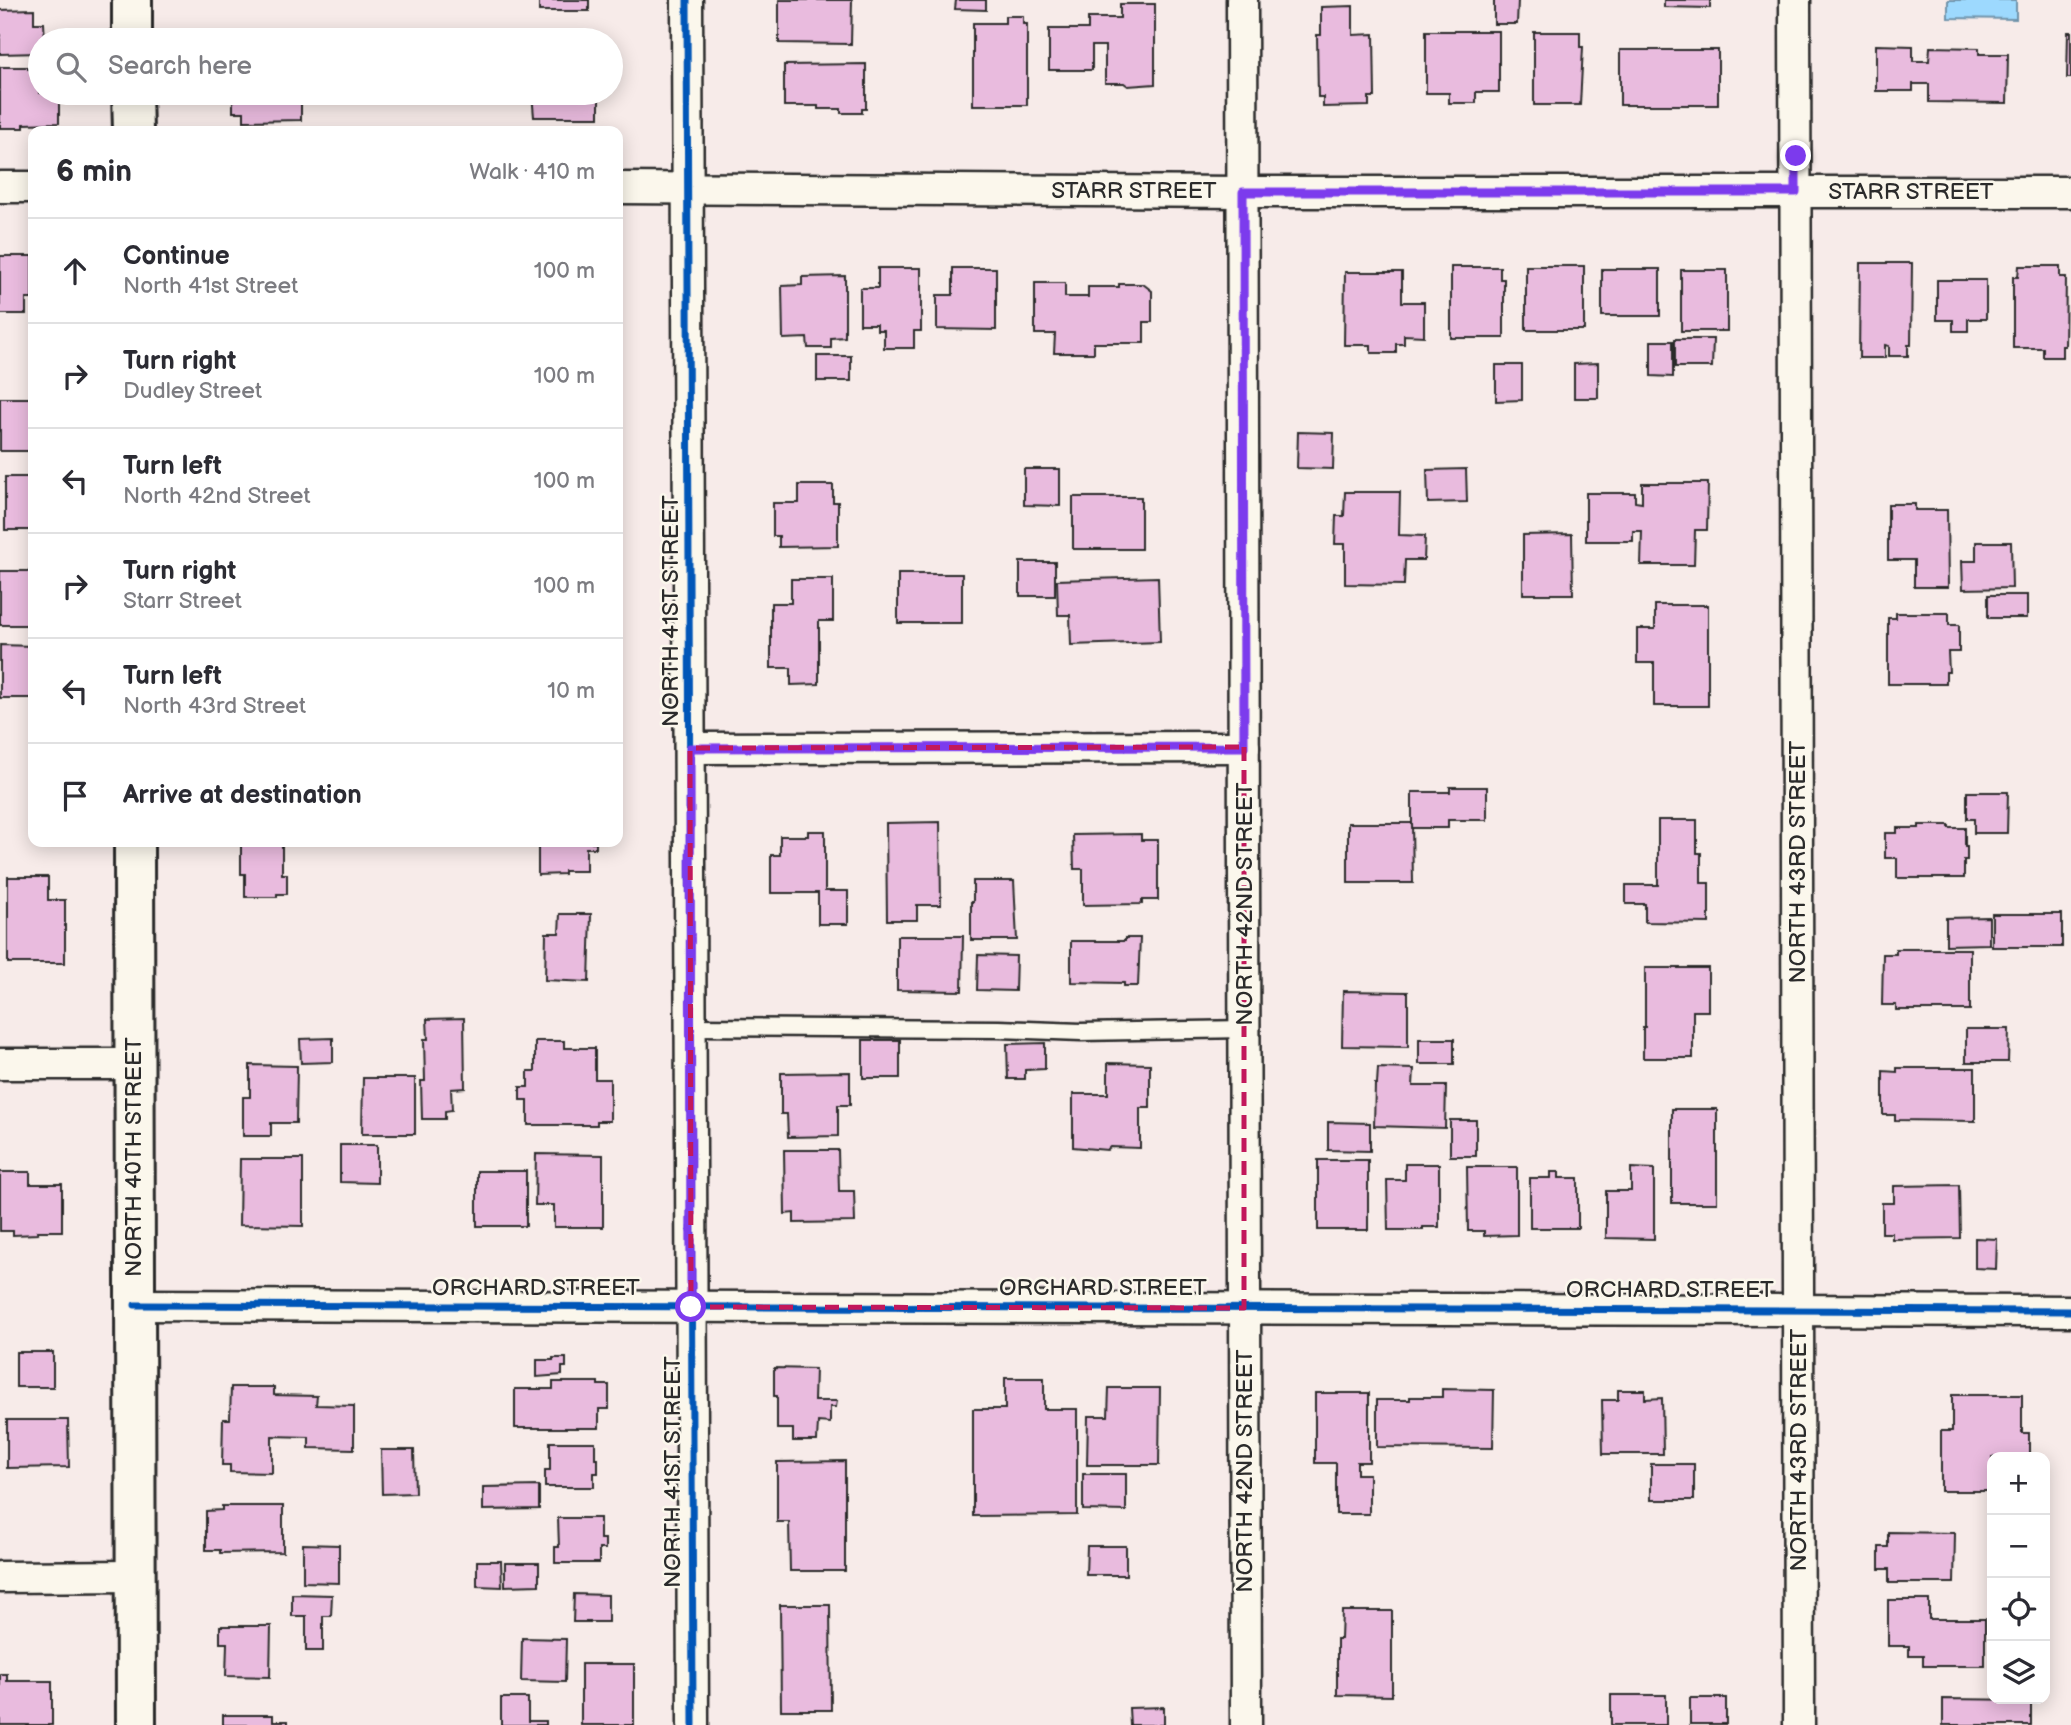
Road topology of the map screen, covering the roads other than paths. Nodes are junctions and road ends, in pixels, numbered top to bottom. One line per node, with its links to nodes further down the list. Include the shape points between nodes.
1 (132, 0): 5 (street)
2 (687, 0): 11 (street, NORTH 41ST STREET)
3 (1242, 0): 12 (street, NORTH 42ND STREET)
4 (1795, 0): 13 (street, NORTH 43RD STREET)
5 (132, 28)
6 (132, 105): 7 (street)
7 (132, 126)
8 (0, 187): 9 (street)
9 (28, 187)
10 (623, 188): 11 (street, STARR STREET)
11 (689, 188): 12 (street, STARR STREET); 16 (street, NORTH 41ST STREET)
12 (1243, 192): 13 (street, STARR STREET); 15 (street, NORTH 42ND STREET)
13 (1796, 192): 14 (street, STARR STREET); 25 (street, NORTH 43RD STREET)
14 (2071, 192)
15 (1244, 747): 16 (street); 19 (street, NORTH 42ND STREET)
16 (690, 748): 18 (street, NORTH 41ST STREET)
17 (134, 847): 20 (street, NORTH 40TH STREET)
18 (691, 1027): 19 (lane, via 1081,1032); 23 (street, NORTH 41ST STREET)
19 (1245, 1029): 24 (street, NORTH 42ND STREET)
20 (134, 1063): 21 (street); 22 (street, NORTH 40TH STREET)
21 (0, 1064)
22 (135, 1306): 23 (street, ORCHARD STREET); 27 (street, NORTH 40TH STREET)
23 (691, 1307): 24 (street, ORCHARD STREET); 30 (street, NORTH 41ST STREET)
24 (1244, 1308): 25 (street, ORCHARD STREET); 31 (street, NORTH 42ND STREET)
25 (1798, 1310): 26 (street, ORCHARD STREET); 32 (street, NORTH 43RD STREET)
26 (2071, 1311)
27 (135, 1576): 28 (street); 29 (street, NORTH 40TH STREET)
28 (0, 1577)
29 (136, 1725)
30 (693, 1725)
31 (1246, 1725)
32 (1799, 1725)

